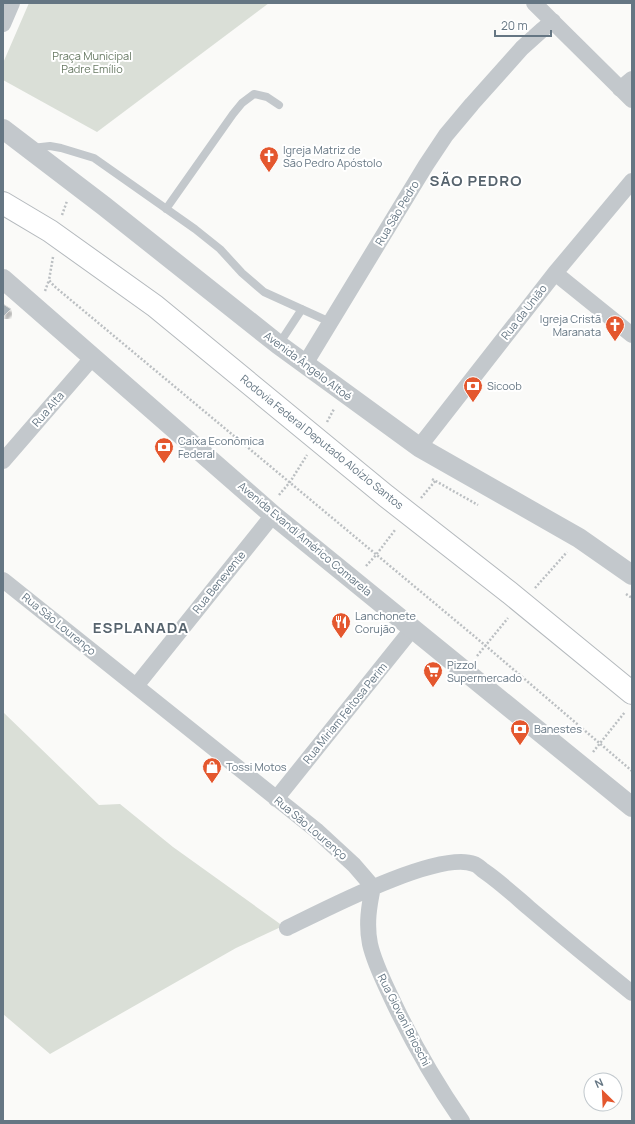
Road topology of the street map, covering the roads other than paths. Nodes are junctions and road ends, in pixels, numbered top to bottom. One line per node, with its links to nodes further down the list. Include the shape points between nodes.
1 (12, 3): 4 (street)
2 (534, 3): 3 (street)
3 (553, 21): 5 (street); 16 (street, Rua São Pedro, via 522,48 446,135)
4 (3, 24)
5 (626, 84): 6 (street)
6 (632, 100)
7 (279, 105): 12 (lane, via 267,97 254,94 242,103)
8 (3, 129): 9 (street, Avenida Ângelo Altoé)
9 (29, 148): 12 (lane, via 50,146 94,158); 18 (street, Avenida Ângelo Altoé)
10 (632, 181): 13 (street, Rua da União)
11 (3, 203): 28 (highway, Rodovia Federal Deputado Aloízio Santos, via 56,235 155,306 386,496 504,588)
12 (166, 210): 15 (lane, via 220,249 253,284 264,292)
13 (555, 273): 17 (street); 21 (street, Rua da União)
14 (3, 279): 19 (street, Avenida Evandi Américo Comarela)
15 (302, 309): 16 (lane); 18 (lane)
16 (330, 322): 20 (street, Rua São Pedro)
17 (632, 335)
18 (279, 345): 20 (street, Avenida Ângelo Altoé)
19 (93, 357): 22 (street, Rua Alta); 23 (street, Avenida Evandi Américo Comarela)
20 (305, 364): 21 (street, Avenida Ângelo Altoé)
21 (419, 447): 24 (street, Avenida Ângelo Altoé, via 579,538)
22 (3, 461)
23 (273, 515): 26 (street, Avenida Evandi Américo Comarela); 27 (street, Rua Benevente)
24 (632, 575)
25 (3, 580): 27 (street, Rua São Lourenço)
26 (413, 628): 29 (street, Rua Miriam Feitosa Perim); 30 (street, Avenida Evandi Américo Comarela)
27 (136, 686): 29 (street, Rua São Lourenço)
28 (630, 701)
29 (276, 799): 31 (street, Rua São Lourenço, via 340,851)
30 (632, 807)
31 (373, 887): 32 (street); 33 (street, via 434,866 458,862 474,864 494,877); 34 (street, Rua Giovani Brioschi, via 368,925 370,944 379,972 429,1070)
32 (286, 928)
33 (632, 993)
34 (462, 1121)

